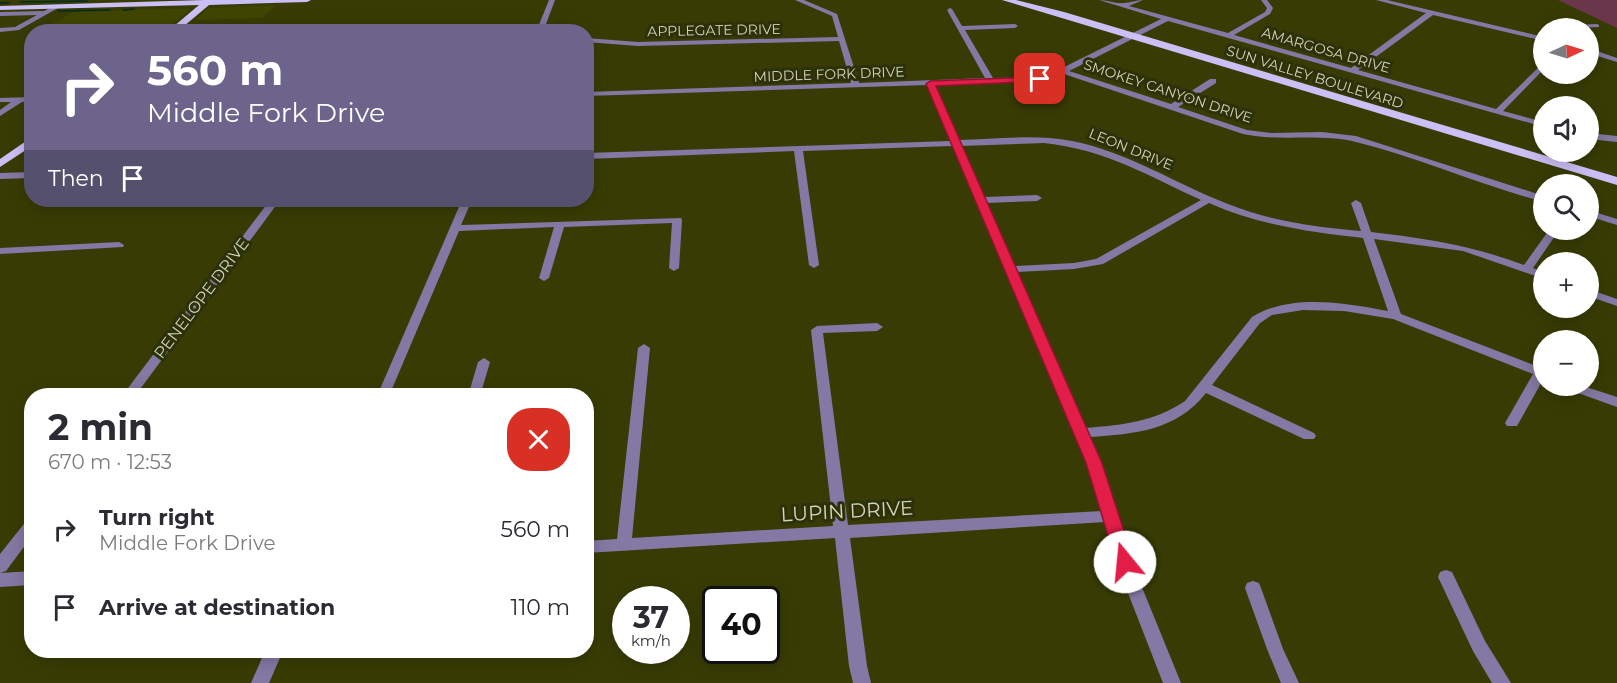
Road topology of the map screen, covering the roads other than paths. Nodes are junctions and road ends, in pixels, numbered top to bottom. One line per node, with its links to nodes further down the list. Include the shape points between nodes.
1 (307, 0): 9 (main road)
2 (552, 0): 21 (street)
3 (798, 0): 29 (street, via 833,13)
4 (1006, 0): 26 (main road, SUN VALLEY BOULEVARD)
5 (1102, 0): 11 (street, AMARGOSA DRIVE)
6 (1140, 0): 11 (street)
7 (1264, 0): 27 (street, via 1270,8 1268,13)
8 (1378, 0): 10 (street)
9 (209, 2): 12 (main road); 20 (main road)
10 (1394, 2): 15 (street)
11 (1122, 6): 18 (street, AMARGOSA DRIVE)
12 (56, 7): 13 (main road); 16 (street)
13 (0, 8)
14 (950, 10): 24 (street)
15 (1432, 12): 28 (street); 34 (street)
16 (45, 13): 17 (street); 19 (street)
17 (0, 14)
18 (1166, 19): 26 (street, MIDDLE FORK DRIVE); 27 (street, AMARGOSA DRIVE)
19 (26, 24)
20 (181, 24)
21 (542, 24)
22 (24, 25): 25 (street)
23 (1015, 27): 24 (street)
24 (960, 28): 37 (street)
25 (0, 30)
26 (1132, 36): 33 (street, MIDDLE FORK DRIVE); 57 (main road, SUN VALLEY BOULEVARD)
27 (1228, 36): 34 (street, AMARGOSA DRIVE)
28 (1531, 36)
29 (842, 39): 30 (street, APPLEGATE DRIVE, via 638,44); 39 (street)
30 (594, 41)
31 (1599, 54): 32 (street)
32 (1617, 60)
33 (1063, 71): 37 (street, MIDDLE FORK DRIVE, via 1040,79); 44 (street, SMOKEY CANYON DRIVE)
34 (1352, 71): 45 (street, AMARGOSA DRIVE)
35 (1533, 75): 45 (street)
36 (1213, 81): 44 (street)
37 (991, 82): 38 (street, MIDDLE FORK DRIVE)
38 (930, 84): 39 (street, MIDDLE FORK DRIVE); 50 (street)
39 (856, 86): 40 (street, MIDDLE FORK DRIVE)
40 (594, 94)
41 (0, 100): 42 (street)
42 (20, 100): 43 (street); 46 (street)
43 (24, 100)
44 (1171, 108): 58 (street, SMOKEY CANYON DRIVE, via 1257,134 1356,139)
45 (1497, 112): 47 (street, AMARGOSA DRIVE)
46 (0, 114)
47 (1533, 122)
48 (1599, 137): 49 (street)
49 (1617, 139)
50 (956, 143): 52 (street, LEON DRIVE); 60 (street, LEON DRIVE, via 1044,140 1079,144); 61 (street)
51 (24, 146): 54 (main road)
52 (798, 149): 53 (street, LEON DRIVE); 73 (street)
53 (594, 156)
54 (0, 164)
55 (24, 175): 56 (street)
56 (0, 176)
57 (1617, 181)
58 (1533, 195)
59 (1037, 198): 61 (street)
60 (1210, 199): 69 (street, LEON DRIVE, via 1264,219); 75 (street, via 1099,262)
61 (981, 200): 75 (street)
62 (1356, 203): 69 (street)
63 (270, 207): 87 (street, PENELOPE DRIVE)
64 (464, 207): 68 (street)
65 (1599, 216): 66 (street)
66 (1617, 222)
67 (560, 224): 68 (street); 74 (street, via 677,220); 78 (street)
68 (454, 228): 88 (street)
69 (1367, 234): 76 (street, LEON DRIVE, via 1451,246); 81 (street)
70 (1547, 240): 76 (street)
71 (119, 245): 72 (street)
72 (0, 250)
73 (814, 265)
74 (674, 268)
75 (1012, 269): 94 (street)
76 (1527, 270): 77 (street, LEON DRIVE)
77 (1533, 272)
78 (544, 278)
79 (1599, 296): 80 (street)
80 (1617, 303)
81 (1396, 316): 85 (street); 86 (street, via 1302,306 1267,312 1256,320)
82 (877, 327): 97 (street, via 817,330)
83 (644, 348): 99 (street)
84 (484, 362): 89 (street)
85 (1533, 370)
86 (1204, 387): 94 (street, via 1190,404 1165,421 1130,430); 95 (street)
87 (134, 388)
88 (386, 388)
89 (476, 388)
90 (1533, 389): 93 (street)
91 (1599, 396): 92 (street)
92 (1617, 402)
93 (1512, 423)
94 (1082, 433): 96 (street)
95 (1309, 436)
96 (1111, 516): 97 (street, LUPIN DRIVE); 109 (street)
97 (842, 532): 99 (street, LUPIN DRIVE); 108 (street)
98 (24, 534): 101 (street)
99 (624, 544): 100 (street, LUPIN DRIVE)
100 (594, 546)
101 (0, 566)
102 (24, 578): 104 (street)
103 (1446, 578): 111 (street)
104 (0, 580)
105 (1253, 588): 110 (street)
106 (271, 658): 107 (street)
107 (260, 683)
108 (862, 683)
109 (1172, 683)
110 (1290, 683)
111 (1502, 683)

